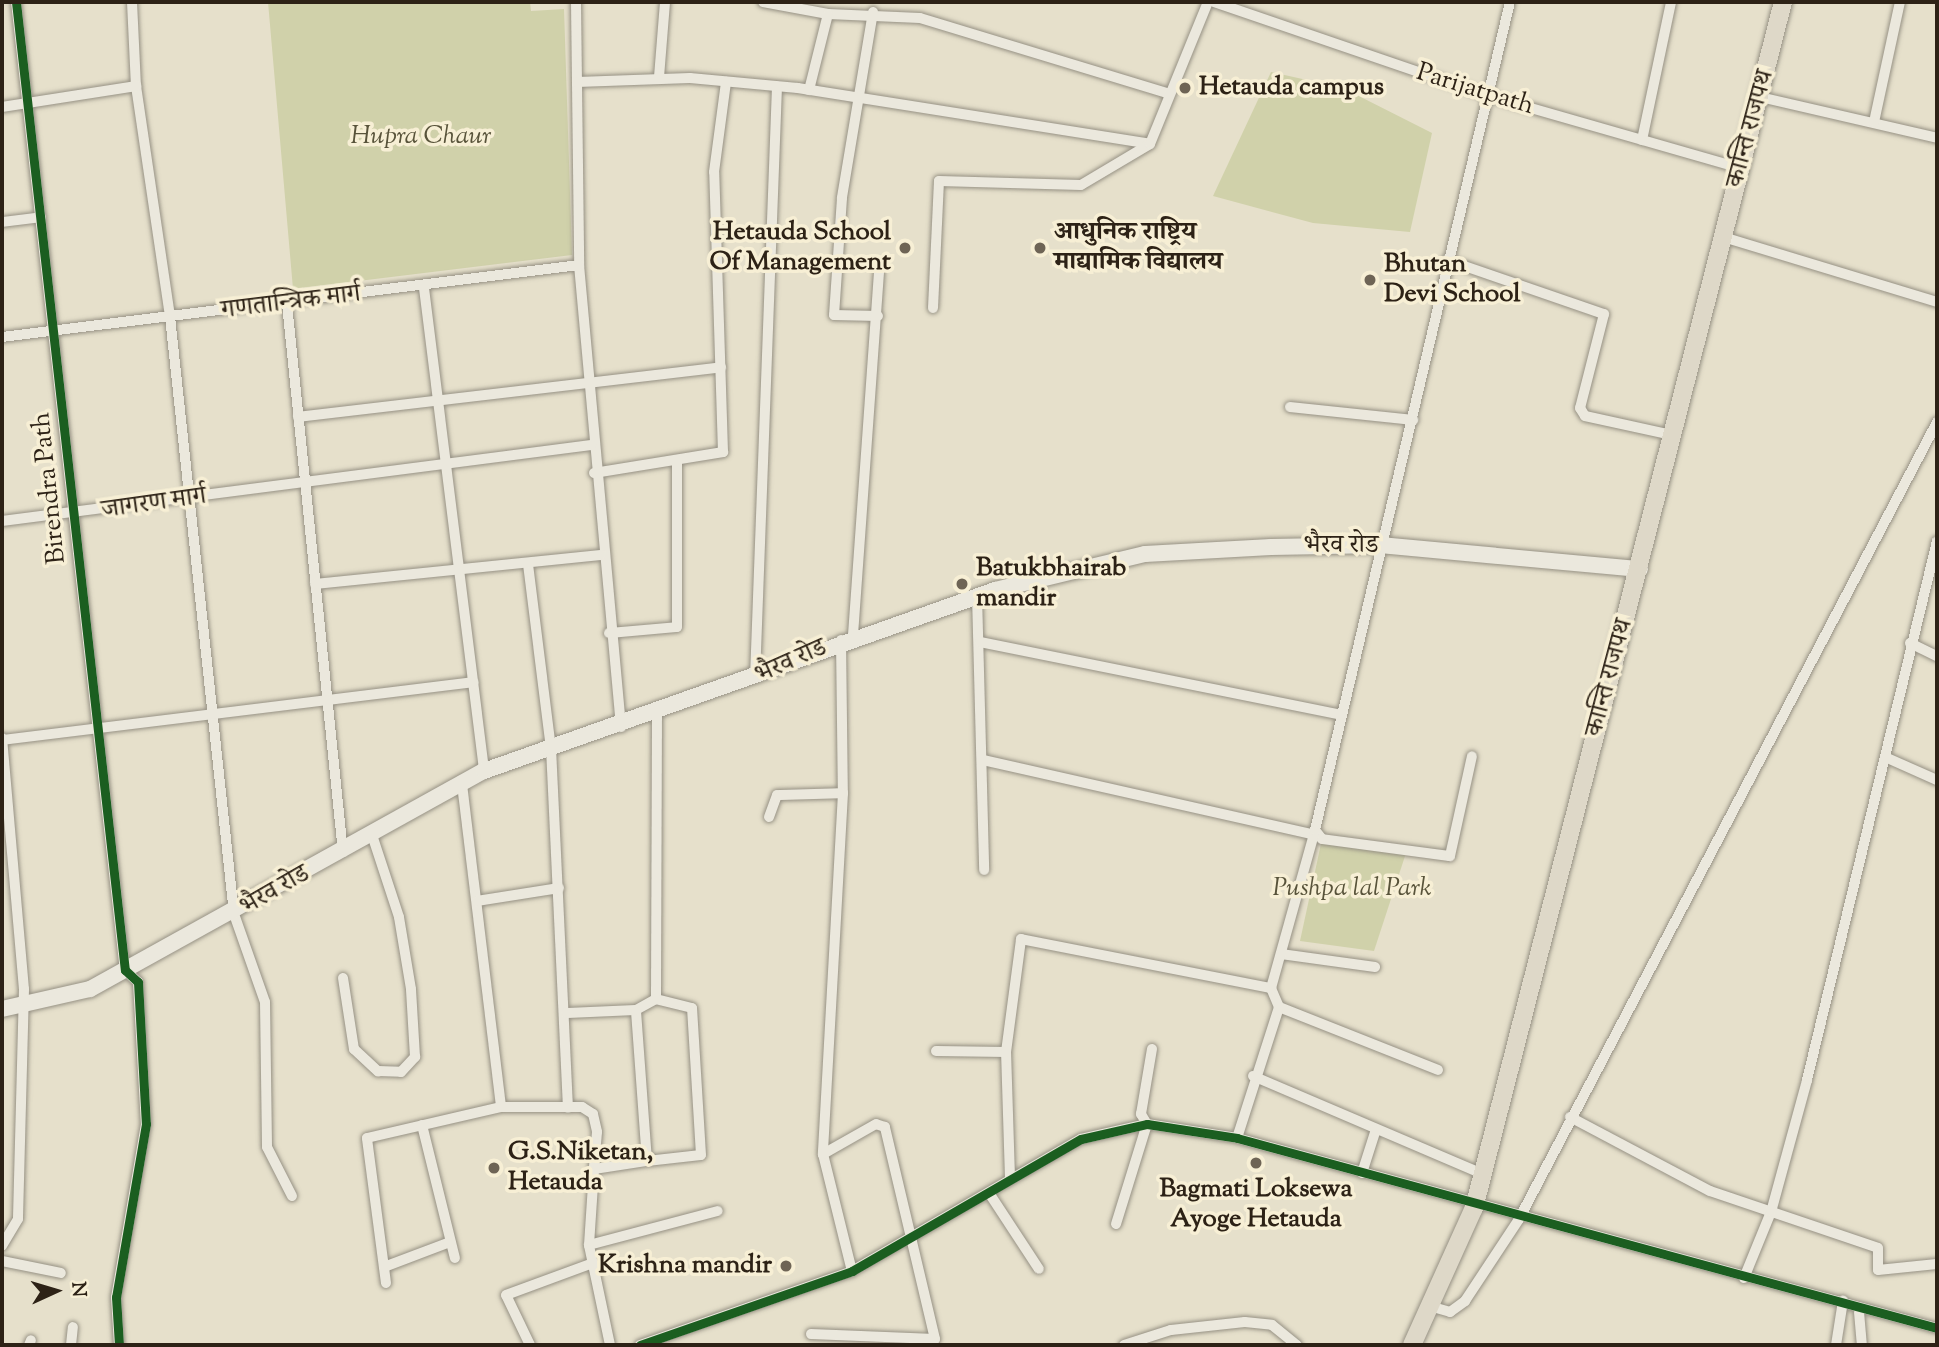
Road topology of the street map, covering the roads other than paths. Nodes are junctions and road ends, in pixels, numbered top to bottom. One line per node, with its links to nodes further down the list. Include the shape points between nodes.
1 (16, 2): 25 (street, Birendra Path)
2 (132, 2): 18 (street)
3 (576, 2): 16 (street)
4 (665, 2): 15 (street)
5 (763, 2): 12 (street)
6 (1208, 2): 21 (street)
7 (1214, 2): 22 (street, Parijatpath)
8 (1510, 2): 22 (street)
9 (1671, 2): 29 (street)
10 (1783, 2): 24 (main road, कान्ति राजपथ)
11 (1900, 2): 27 (street)
12 (782, 3): 14 (street)
13 (873, 12): 14 (street); 21 (street, via 919,18); 23 (street)
14 (828, 14): 20 (street)
15 (659, 77): 16 (street); 17 (street)
16 (577, 82): 36 (street)
17 (726, 82): 19 (street); 46 (street, via 714,172)
18 (136, 86): 25 (street); 43 (street)
19 (777, 86): 20 (street); 75 (street)
20 (809, 90): 23 (street)
21 (1167, 93): 30 (street)
22 (1489, 96): 29 (street, Parijatpath); 35 (street)
23 (857, 97): 30 (street); 42 (street, via 834,315)
24 (1760, 97): 27 (street); 31 (main road, कान्ति राजपथ)
25 (28, 103): 26 (street); 32 (street, Birendra Path)
26 (2, 107)
27 (1874, 122): 28 (street)
28 (1937, 138)
29 (1642, 140): 31 (street, Parijatpath)
30 (1150, 144): 41 (street, via 1081,185 940,181)
31 (1740, 168): 34 (main road, कान्ति राजपथ)
32 (41, 218): 33 (street); 44 (street, Birendra Path)
33 (2, 222)
34 (1723, 237): 39 (street); 53 (main road, कान्ति राजपथ)
35 (1447, 260): 51 (street); 53 (street, via 1604,314 1580,408 1585,416)
36 (579, 265): 38 (street, गणतान्त्रिक मार्ग); 47 (street)
37 (879, 272): 42 (street)
38 (424, 288): 40 (street, गणतान्त्रिक मार्ग); 48 (street)
39 (1937, 302)
40 (287, 304): 43 (street, गणतान्त्रिक मार्ग); 50 (street)
41 (933, 308)
42 (878, 316): 71 (street)
43 (170, 317): 44 (street, गणतान्त्रिक मार्ग); 59 (street)
44 (54, 331): 45 (street, गणतान्त्रिक मार्ग); 60 (street, Birendra Path)
45 (2, 337)
46 (721, 367): 47 (street); 55 (street, via 723,452)
47 (587, 383): 48 (street); 54 (street)
48 (438, 398): 50 (street); 56 (street)
49 (1290, 407): 51 (street)
50 (298, 417): 58 (street)
51 (1413, 420): 63 (street)
52 (1937, 422): 118 (street)
53 (1676, 436): 66 (main road, कान्ति राजपथ)
54 (591, 445): 56 (street, जागरण मार्ग); 57 (street)
55 (677, 462): 57 (street); 70 (street, via 677,627)
56 (446, 466): 58 (street, जागरण मार्ग); 67 (street)
57 (594, 473): 64 (street)
58 (304, 479): 59 (street, जागरण मार्ग); 68 (street)
59 (188, 500): 60 (street, जागरण मार्ग); 79 (street)
60 (74, 515): 61 (street, जागरण मार्ग); 82 (street, Birendra Path)
61 (2, 521)
62 (1937, 541): 73 (street)
63 (1380, 545): 66 (main road, भैरव रोड); 69 (main road, भैरव रोड, via 1145,554); 80 (street)
64 (601, 555): 65 (street); 70 (street)
65 (528, 564): 67 (street); 84 (street)
66 (1640, 569): 127 (main road, कान्ति राजपथ)
67 (459, 573): 68 (street); 76 (street)
68 (315, 584): 77 (street)
69 (977, 595): 71 (main road, भैरव रोड); 72 (street)
70 (609, 633): 81 (street)
71 (847, 638): 75 (main road, भैरव रोड); 91 (street)
72 (980, 642): 80 (street); 87 (street)
73 (1910, 643): 74 (street); 86 (street)
74 (1937, 656)
75 (755, 678): 78 (main road, भैरव रोड)
76 (473, 682): 77 (street); 88 (street)
77 (327, 700): 79 (street); 95 (street)
78 (657, 712): 81 (main road, भैरव रोड); 105 (street)
79 (215, 714): 82 (street); 99 (street)
80 (1338, 714): 93 (street)
81 (621, 727): 84 (main road, भैरव रोड)
82 (97, 728): 83 (street); 102 (street, Birendra Path)
83 (2, 739): 106 (street, via 24,989)
84 (551, 748): 88 (main road, भैरव रोड); 97 (street)
85 (1472, 756): 93 (street, via 1450,856 1322,839)
86 (1885, 757): 89 (street); 133 (street)
87 (983, 760): 93 (street); 96 (street)
88 (484, 771): 90 (main road, भैरव रोड)
89 (1937, 780)
90 (462, 784): 94 (main road, भैरव रोड); 98 (street)
91 (843, 793): 92 (street, via 778,795); 123 (street)
92 (769, 817)
93 (1314, 832): 100 (street)
94 (372, 835): 95 (main road, भैरव रोड); 103 (street, via 399,917 411,989 415,1057 401,1072 378,1072 354,1049)
95 (343, 852): 99 (main road, भैरव रोड)
96 (984, 870)
97 (559, 888): 98 (street); 110 (street)
98 (477, 901): 116 (street)
99 (234, 914): 102 (main road, भैरव रोड); 129 (street, via 265,1002 267,1147)
100 (1281, 954): 101 (street); 104 (street)
101 (1375, 967)
102 (125, 970): 106 (main road, भैरव रोड, via 90,989); 158 (street, Birendra Path, via 138,982 146,1124 116,1297)
103 (342, 978)
104 (1271, 988): 107 (street); 113 (street, via 1021,939)
105 (656, 999): 109 (street); 124 (street, via 692,1008 701,1155)
106 (19, 1006): 108 (main road, भैरव रोड); 139 (street, via 18,1219)
107 (1279, 1007): 114 (street); 115 (street)
108 (2, 1009)
109 (636, 1010): 110 (street); 124 (street)
110 (567, 1013): 117 (street)
111 (1152, 1049): 119 (street, via 1141,1114)
112 (936, 1051): 113 (street)
113 (1006, 1052): 128 (street)
114 (1438, 1070)
115 (1253, 1076): 121 (street); 122 (street)
116 (501, 1107): 117 (street); 120 (street)
117 (568, 1108): 125 (street, via 593,1114)
118 (1570, 1118): 133 (street, via 1688,1181); 134 (street)
119 (1147, 1124): 122 (street); 128 (street, via 1081,1139); 135 (street)
120 (422, 1125): 137 (street); 144 (street, via 365,1141)
121 (1376, 1129): 126 (street); 127 (street)
122 (1237, 1139): 126 (street)
123 (824, 1154): 136 (street, via 876,1124 885,1127); 146 (street)
124 (647, 1161): 125 (street)
125 (594, 1169): 138 (street)
126 (1362, 1173): 131 (street)
127 (1483, 1174): 131 (main road, कान्ति राजपथ)
128 (1010, 1178): 130 (street)
129 (292, 1196)
130 (991, 1196): 136 (street); 145 (street)
131 (1474, 1208): 134 (street); 151 (main road, कान्ति राजपथ)
132 (718, 1211): 138 (street)
133 (1771, 1212): 143 (street, via 1878,1248 1878,1270); 148 (street)
134 (1519, 1219): 148 (street); 151 (street, via 1465,1301 1450,1312)
135 (1116, 1224)
136 (915, 1240): 146 (street); 156 (street, via 935,1339)
137 (450, 1242): 140 (street); 144 (street)
138 (589, 1245): 142 (street)
139 (2, 1246)
140 (455, 1258)
141 (2, 1261): 147 (street)
142 (593, 1263): 159 (street, via 506,1295); 160 (street)
143 (1937, 1264)
144 (384, 1267): 149 (street)
145 (1039, 1269)
146 (852, 1271): 161 (street)
147 (61, 1273)
148 (1744, 1278): 150 (street)
149 (386, 1283)
150 (1843, 1301): 152 (street); 165 (street)
151 (1433, 1307): 164 (main road, कान्ति राजपथ)
152 (1859, 1312): 154 (street); 166 (street)
153 (73, 1326): 157 (street)
154 (1937, 1327)
155 (811, 1334): 156 (street)
156 (903, 1342)
157 (71, 1345)
158 (119, 1345)
159 (530, 1345)
160 (610, 1345)
161 (640, 1345)
162 (1124, 1345): 163 (street, via 1171,1330 1245,1322 1272,1325)
163 (1297, 1345)
164 (1412, 1345)
165 (1836, 1345)
166 (1862, 1345)

